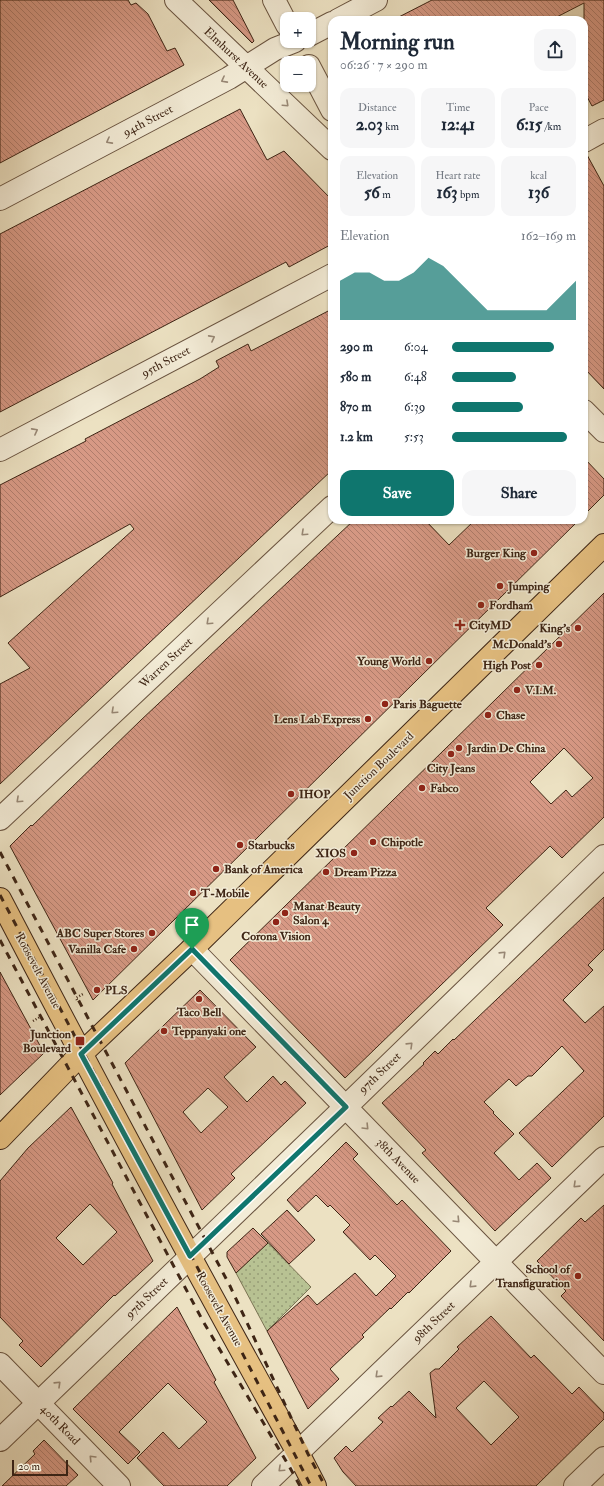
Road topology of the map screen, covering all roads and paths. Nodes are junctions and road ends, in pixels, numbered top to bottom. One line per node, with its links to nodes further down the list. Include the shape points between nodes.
1 (176, 0): 9 (street, Elmhurst Avenue)
2 (274, 0): 4 (street)
3 (376, 0): 5 (street)
4 (280, 12)
5 (346, 16)
6 (328, 25): 7 (street)
7 (316, 31)
8 (280, 48): 9 (street, 94th Street)
9 (246, 67): 14 (street, Elmhurst Avenue, one-way to 14); 15 (street, 94th Street, one-way to 15)
10 (316, 79): 11 (street)
11 (328, 102)
12 (604, 130): 13 (street)
13 (588, 139)
14 (328, 144)
15 (0, 199)
16 (328, 277): 19 (street, 95th Street, one-way to 16)
17 (588, 415): 18 (street)
18 (604, 431)
19 (0, 450)
20 (328, 511): 22 (street, Warren Street, one-way to 22)
21 (604, 545): 25 (main road, Junction Boulevard)
22 (0, 819)
23 (604, 856): 29 (street, 97th Street, one-way to 23)
24 (0, 899): 28 (main road, Roosevelt Avenue)
25 (192, 949): 28 (main road, Junction Boulevard); 29 (street, 38th Avenue)
26 (83, 994): 27 (path, via 76,998)
27 (78, 1002)
28 (81, 1054): 30 (main road, Junction Boulevard); 32 (main road, Roosevelt Avenue)
29 (346, 1107): 32 (street, 97th Street); 33 (street, 38th Avenue, one-way to 33)
30 (0, 1138)
31 (604, 1158): 33 (street, 98th Street, one-way to 33)
32 (190, 1256): 36 (street, 97th Street, one-way to 32); 38 (main road, Roosevelt Avenue)
33 (497, 1262): 35 (street, 38th Avenue); 38 (street, 98th Street, one-way to 38)
34 (0, 1364): 36 (street, 40th Road)
35 (604, 1373)
36 (38, 1403): 37 (street, 97th Street); 40 (street, 40th Road, one-way to 36)
37 (0, 1440)
38 (298, 1453): 41 (street, 98th Street, one-way to 41); 42 (main road, Roosevelt Avenue)
39 (604, 1458): 43 (street)
40 (119, 1486)
41 (263, 1486)
42 (315, 1486)
43 (576, 1486)

